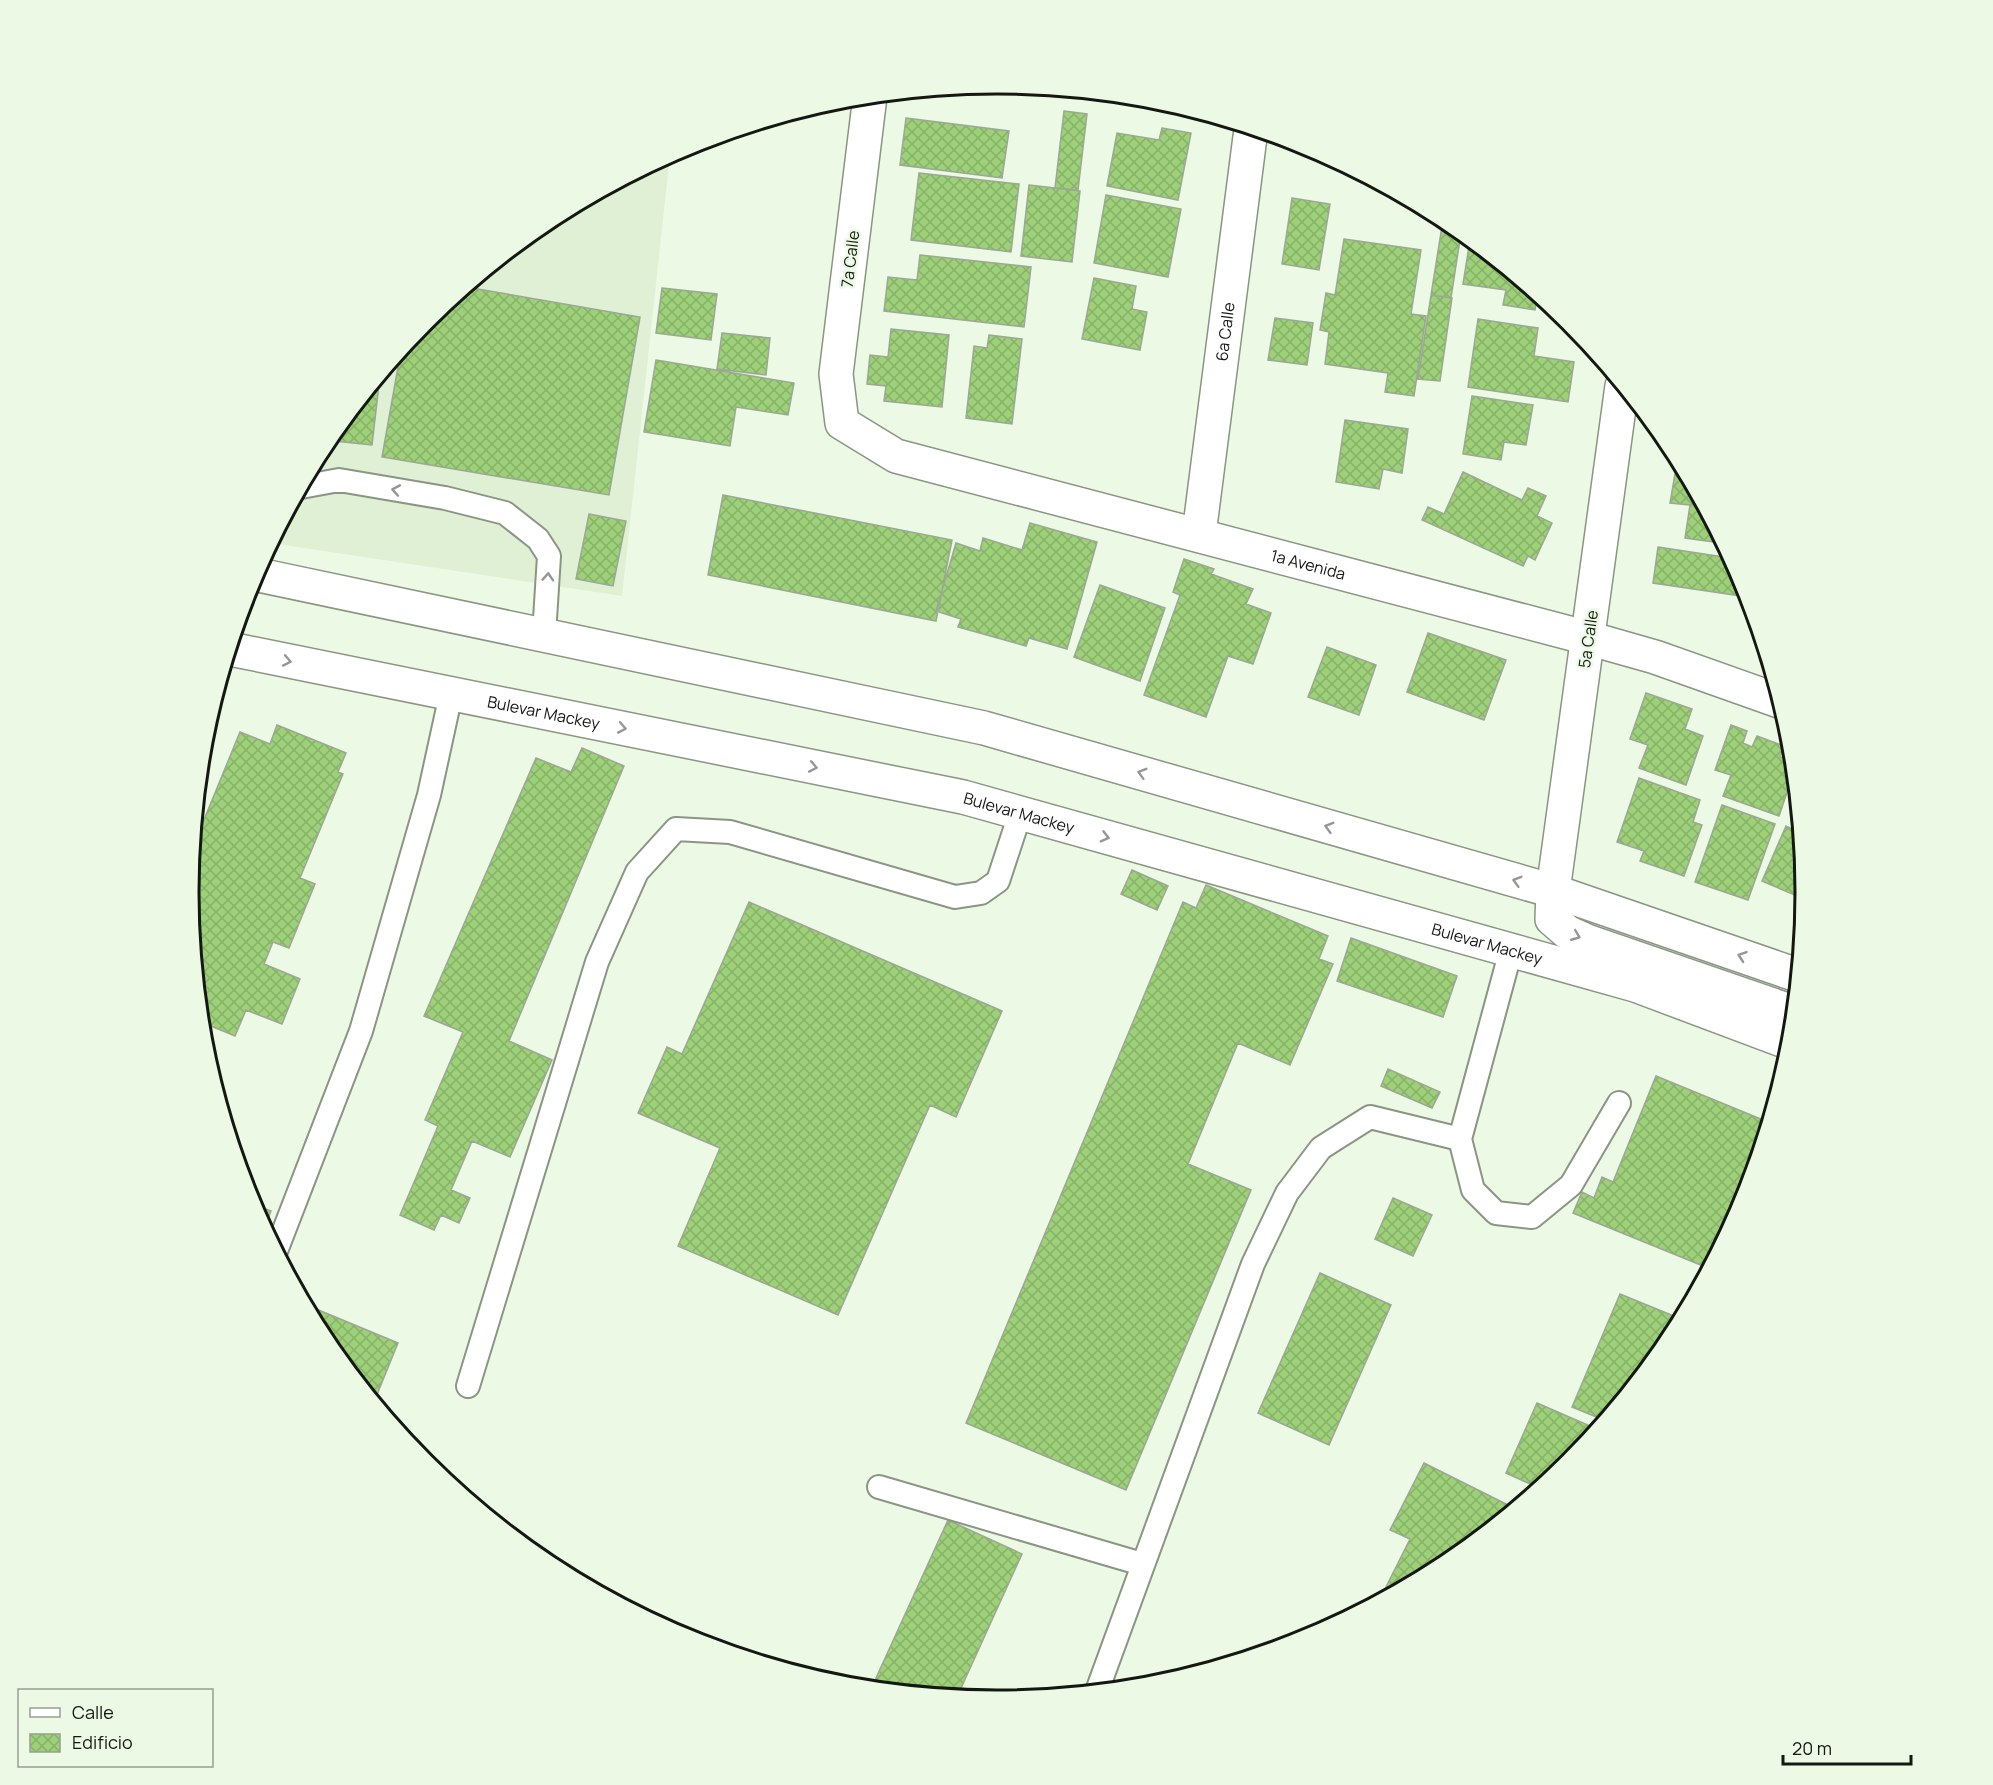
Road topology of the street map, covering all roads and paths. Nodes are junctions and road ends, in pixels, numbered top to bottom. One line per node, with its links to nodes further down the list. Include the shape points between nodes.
1 (869, 105): 4 (main road, 7a Calle, via 836,374)
2 (1250, 136): 6 (main road, 6a Calle)
3 (1621, 396): 9 (main road, 5a Calle)
4 (842, 423): 6 (main road, 1a Avenida, via 896,456)
5 (309, 486): 8 (lane, one-way to 5, via 549,556 538,538 505,513 445,498 339,480)
6 (1199, 534): 9 (main road, 1a Avenida)
7 (264, 576): 8 (main road)
8 (544, 635): 14 (main road, one-way to 8, via 984,728)
9 (1588, 638): 12 (main road, 1a Avenida); 14 (main road, 5a Calle)
10 (237, 650): 11 (main road, Bulevar Mackey, one-way to 11)
11 (451, 694): 13 (main road, Bulevar Mackey, one-way to 13, via 963,797); 21 (lane, via 429,795 362,1031)
12 (1770, 698)
13 (1020, 814): 15 (main road, Bulevar Mackey, one-way to 15); 22 (lane, via 998,881 981,894 955,897 730,832 676,829 637,872 597,962)
14 (1553, 891): 16 (main road, one-way to 14); 17 (main road, 5a Calle, one-way to 17, via 1552,919 1567,932)
15 (1511, 950): 18 (main road, Bulevar Mackey, via 1635,985); 20 (lane)
16 (1790, 973)
17 (1786, 1009)
18 (1781, 1039)
19 (1619, 1102): 20 (lane, via 1571,1185 1532,1217 1496,1213 1473,1190)
20 (1460, 1139): 24 (lane, via 1370,1117 1321,1148 1287,1193 1253,1264)
21 (280, 1242)
22 (468, 1386)
23 (879, 1487): 24 (lane)
24 (1142, 1564): 25 (lane)
25 (1099, 1684)

